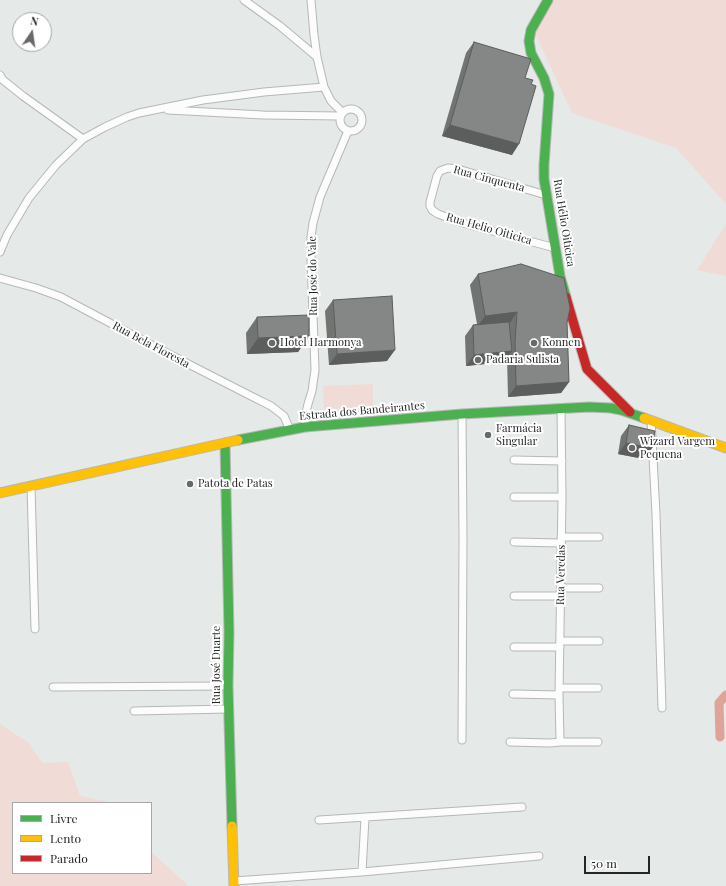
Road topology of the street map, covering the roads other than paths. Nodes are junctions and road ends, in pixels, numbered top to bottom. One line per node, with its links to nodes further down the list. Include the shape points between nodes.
1 (244, 0): 4 (street)
2 (311, 0): 4 (street)
3 (548, 0): 11 (street, Rua Hélio Oiticica, via 531,30 529,41 531,53 549,94 544,165)
4 (317, 57): 6 (street)
5 (0, 75): 10 (street, via 23,96)
6 (324, 87): 7 (street, via 238,95); 8 (street)
7 (152, 110): 8 (street, via 263,115); 10 (street, via 127,117)
8 (341, 114): 9 (street, via 340,123); 9 (street, Rua José do Vale, via 353,109 361,115 362,123 358,128)
9 (348, 131): 20 (street, Rua José do Vale, via 320,197 313,223 311,260 315,370)
10 (83, 140): 14 (street, via 56,165 29,198)
11 (546, 195): 12 (street, Rua Cinquenta, via 448,168 440,171 437,176); 13 (street, Rua Hélio Oiticica)
12 (430, 202): 13 (street, Rua Helio Oiticica, via 432,210 438,214)
13 (555, 248): 17 (street, Rua Hélio Oiticica, via 560,276 587,369)
14 (0, 252)
15 (0, 278): 21 (street, Rua Bela Floresta, via 61,297 254,397 284,416)
16 (561, 408): 17 (street, Estrada dos Bandeirantes, via 598,408); 18 (street, Estrada dos Bandeirantes); 25 (street, Rua Veredas)
17 (632, 413): 19 (street, Estrada dos Bandeirantes)
18 (462, 414): 20 (street, Estrada dos Bandeirantes); 49 (street)
19 (651, 420): 23 (street, Estrada dos Bandeirantes); 46 (street)
20 (304, 427): 21 (street, Estrada dos Bandeirantes)
21 (290, 430): 22 (street, Estrada dos Bandeirantes)
22 (225, 443): 26 (street, Estrada dos Bandeirantes); 41 (street, Rua José Duarte)
23 (726, 448)
24 (514, 460): 25 (street)
25 (562, 461): 29 (street, Rua Veredas)
26 (31, 486): 27 (street, Estrada dos Bandeirantes); 37 (street)
27 (0, 493)
28 (514, 497): 29 (street)
29 (562, 497): 31 (street, Rua Veredas)
30 (599, 537): 31 (street)
31 (561, 540): 32 (street); 33 (street, Rua Veredas)
32 (514, 542)
33 (561, 588): 34 (street); 36 (street, Rua Veredas)
34 (599, 588)
35 (514, 596): 36 (street)
36 (561, 596): 39 (street, Rua Veredas)
37 (35, 629)
38 (599, 641): 39 (street)
39 (560, 644): 40 (street); 44 (street, Rua Veredas)
40 (514, 647)
41 (228, 686): 42 (street); 47 (street, Rua José Duarte)
42 (53, 687)
43 (598, 688): 44 (street)
44 (559, 691): 45 (street); 51 (street, Rua Veredas)
45 (513, 694)
46 (662, 708)
47 (229, 710): 48 (street); 58 (street, Rua José Duarte)
48 (134, 711)
49 (462, 740)
50 (510, 742): 51 (street)
51 (560, 742): 52 (street)
52 (598, 742)
53 (522, 807): 54 (street)
54 (364, 818): 55 (street); 57 (street)
55 (319, 820)
56 (539, 856): 57 (street)
57 (362, 872): 58 (street)
58 (234, 883)

